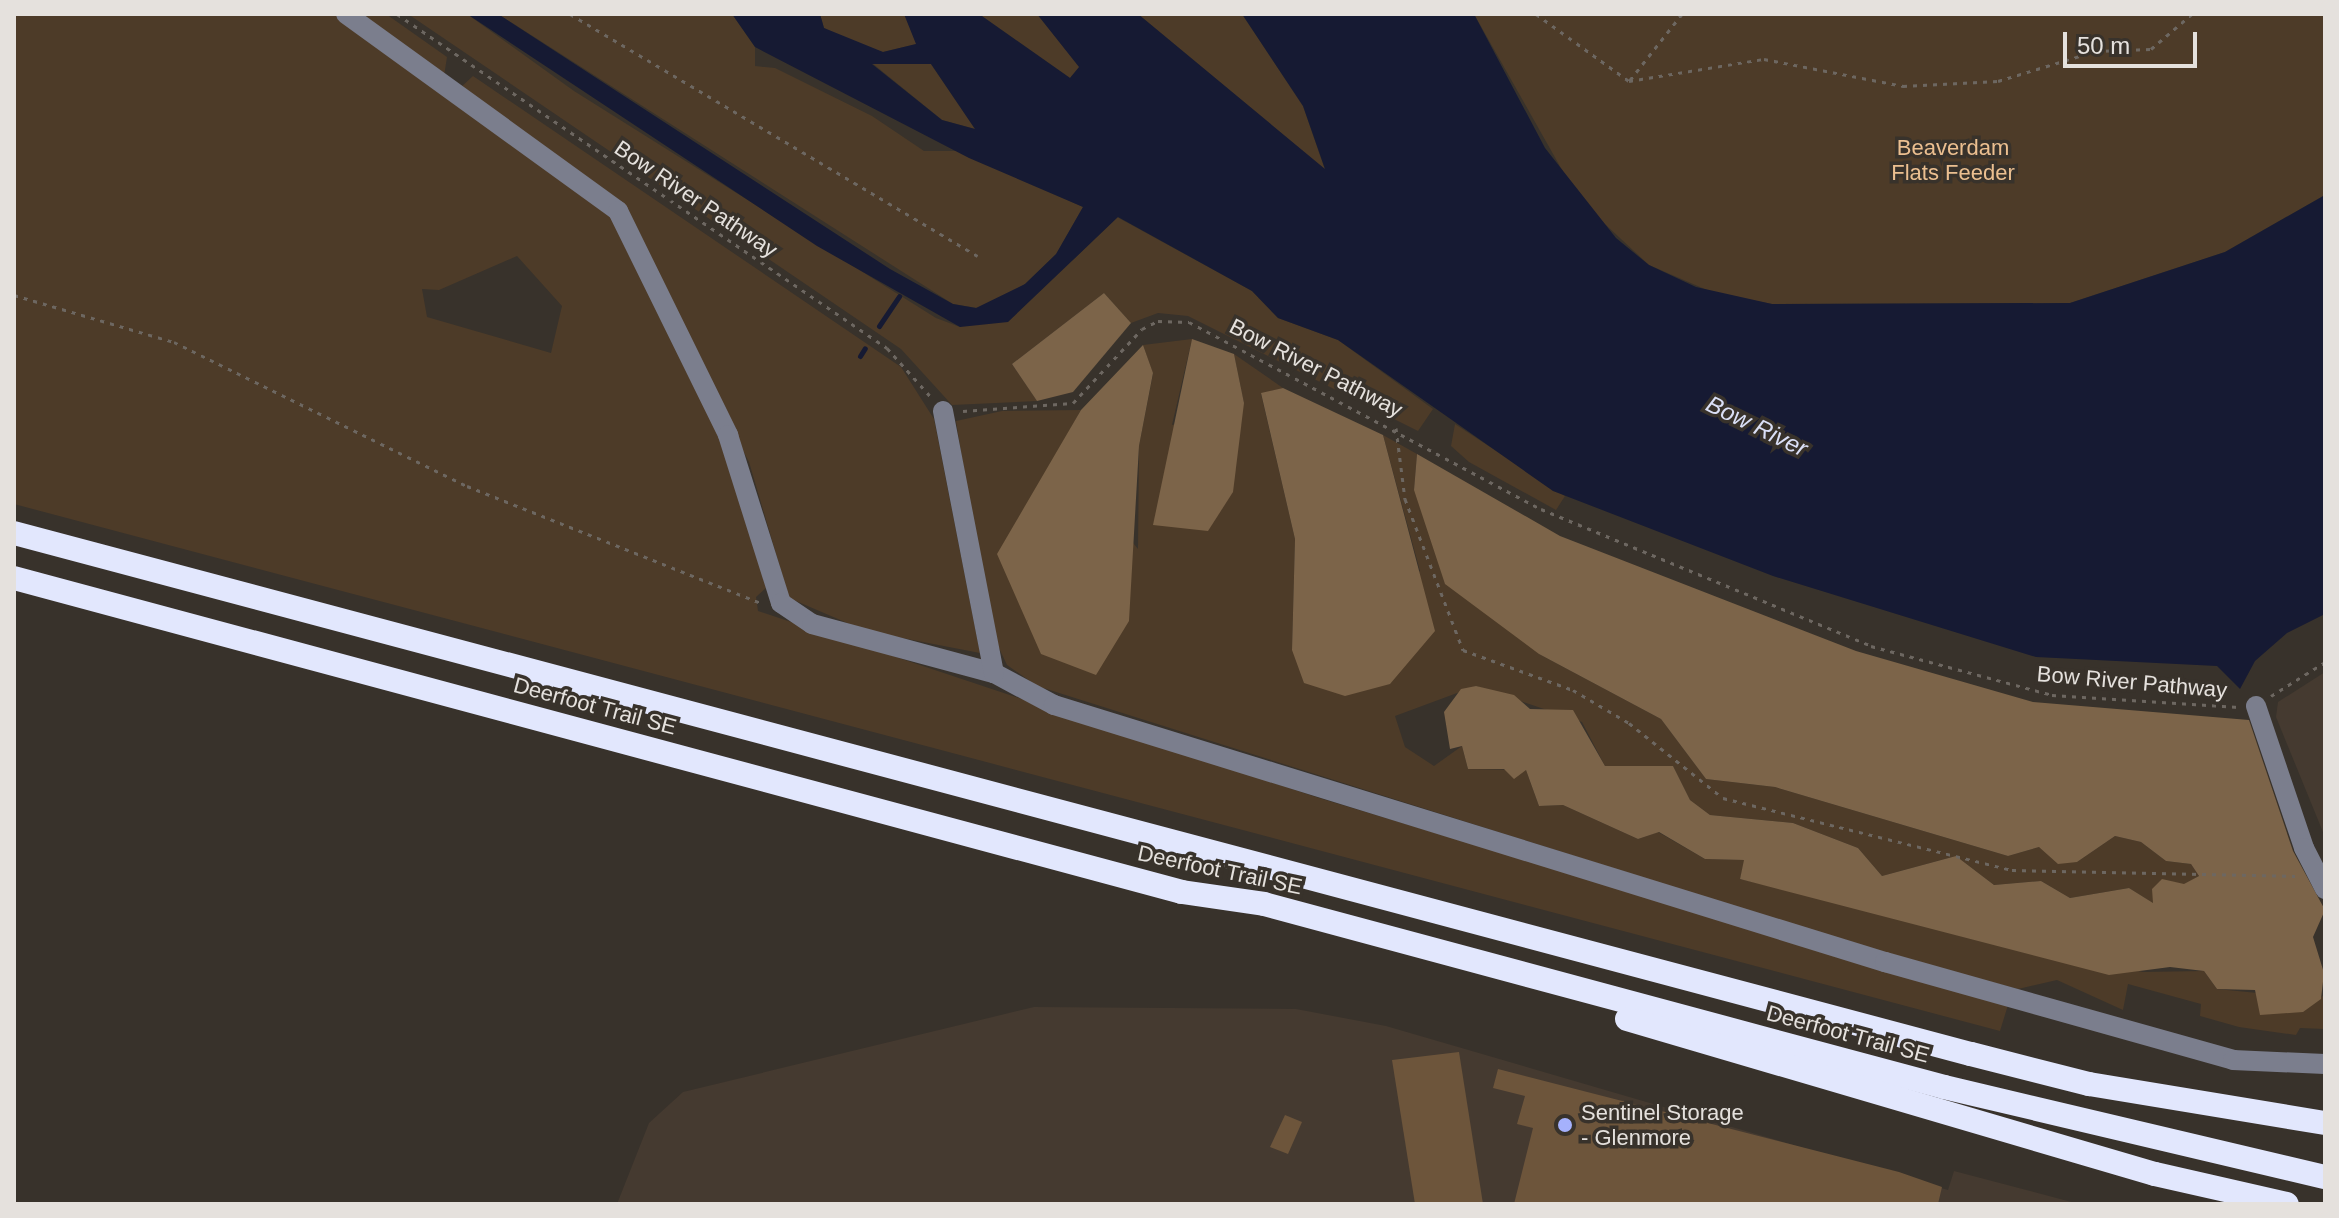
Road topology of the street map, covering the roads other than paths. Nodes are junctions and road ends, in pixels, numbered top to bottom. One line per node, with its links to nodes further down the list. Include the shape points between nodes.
1 (346, 14): 5 (lane, via 618,211 728,435 781,603 812,624)
2 (943, 411): 5 (lane)
3 (14, 533): 10 (highway, Deerfoot Trail SE, via 1971,1054 2089,1084)
4 (14, 578): 8 (highway, Deerfoot Trail SE)
5 (994, 673): 9 (lane, via 1054,705 1885,962 2233,1060)
6 (2256, 706): 7 (lane)
7 (2322, 883)
8 (1182, 892): 11 (highway, Deerfoot Trail SE, via 1264,904 1944,1087); 12 (highway, via 2044,1143)
9 (2325, 1064)
10 (2325, 1123)
11 (2325, 1177)
12 (2287, 1204)

